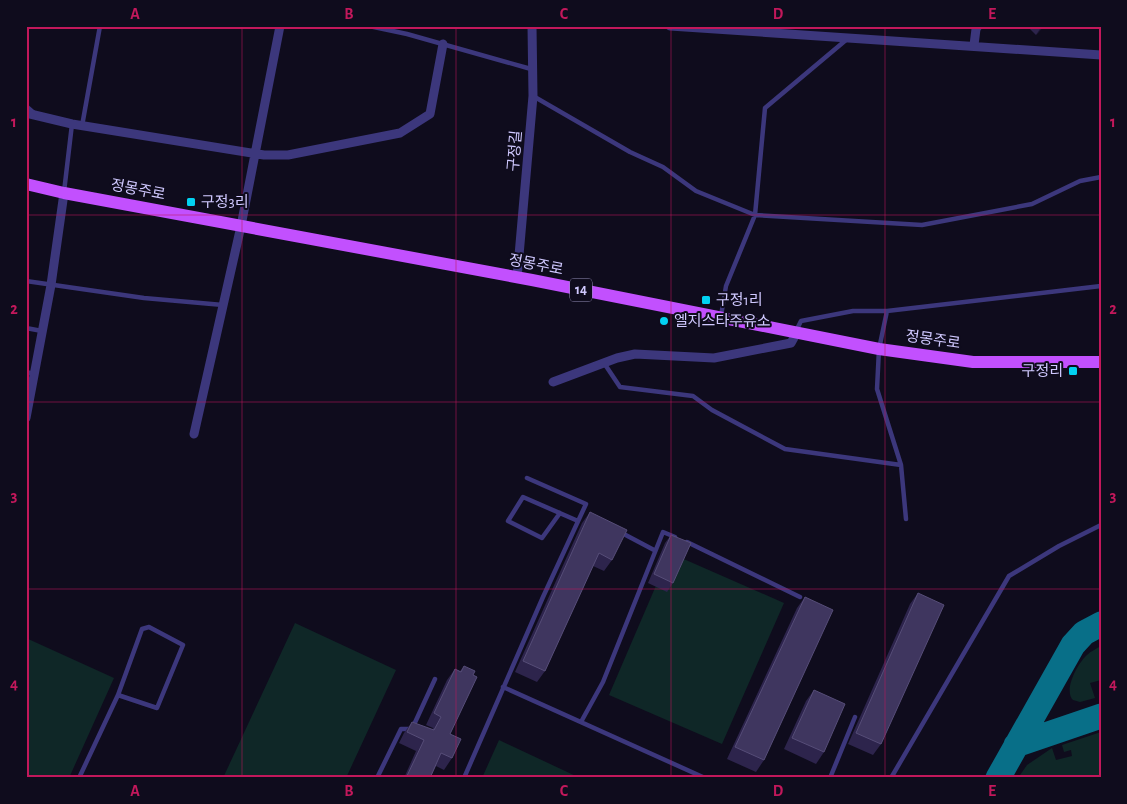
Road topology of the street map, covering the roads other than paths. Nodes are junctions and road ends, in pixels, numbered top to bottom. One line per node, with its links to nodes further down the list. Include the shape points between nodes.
1 (100, 26): 17 (lane)
2 (280, 26): 18 (street)
3 (368, 26): 8 (lane)
4 (532, 26): 11 (street, 구정길)
5 (670, 26): 7 (street)
6 (978, 26): 9 (street)
7 (846, 40): 9 (street); 22 (lane, via 765,108)
8 (443, 44): 11 (lane); 18 (street, via 430,114 400,133 288,155)
9 (974, 45): 10 (street)
10 (1101, 54)
11 (531, 69): 12 (street, 구정길)
12 (533, 96): 22 (lane, via 630,152 663,167 696,191); 24 (street, 구정길)
13 (26, 106): 15 (lane)
14 (26, 113): 15 (street)
15 (37, 116): 16 (street)
16 (72, 124): 17 (street); 21 (lane)
17 (82, 126): 18 (street)
18 (255, 154): 23 (street)
19 (1101, 177): 22 (lane, via 1080,181 1032,204 922,225)
20 (26, 184): 21 (main road, 정몽주로 / 14)
21 (64, 193): 23 (main road, 정몽주로 / 14); 26 (street)
22 (755, 215): 30 (lane, via 726,286)
23 (240, 226): 24 (main road, 정몽주로 / 14); 28 (street)
24 (517, 278): 30 (main road, 정몽주로 / 14)
25 (26, 281): 26 (lane)
26 (50, 285): 28 (lane); 32 (street)
27 (1101, 286): 29 (lane)
28 (223, 305): 40 (street)
29 (887, 311): 33 (lane, via 853,311 800,321); 34 (lane)
30 (720, 319): 33 (main road, 정몽주로 / 14)
31 (26, 328): 32 (lane)
32 (42, 331): 37 (street)
33 (796, 334): 34 (main road, 정몽주로 / 14); 36 (street, via 791,343 714,358 635,354)
34 (879, 349): 35 (main road, 정몽주로 / 14, via 973,362); 41 (lane, via 877,389)
35 (1101, 362)
36 (604, 363): 38 (street); 41 (lane, via 620,387 693,396 712,410 785,449)
37 (30, 373): 39 (street)
38 (553, 382)
39 (26, 418)
40 (194, 434)
41 (900, 465): 46 (lane)
42 (527, 478): 44 (lane, via 586,504)
43 (560, 513): 43 (lane, via 523,497 508,521 542,538); 47 (lane)
44 (582, 513): 45 (lane); 47 (lane)
45 (590, 517)
46 (906, 519)
47 (578, 521): 53 (lane)
48 (1101, 525): 62 (lane, via 1009,576)
49 (614, 530): 50 (lane)
50 (654, 550): 51 (lane, via 663,532); 56 (lane, via 603,682)
51 (800, 597)
52 (435, 679): 58 (lane, via 412,729 401,729)
53 (503, 687): 56 (lane); 59 (lane)
54 (118, 695): 54 (lane, via 157,708 182,646 149,627 142,629); 57 (lane)
55 (855, 717): 61 (lane)
56 (581, 722): 60 (lane)
57 (79, 778)
58 (377, 778)
59 (464, 778)
60 (705, 778)
61 (830, 778)
62 (891, 778)

